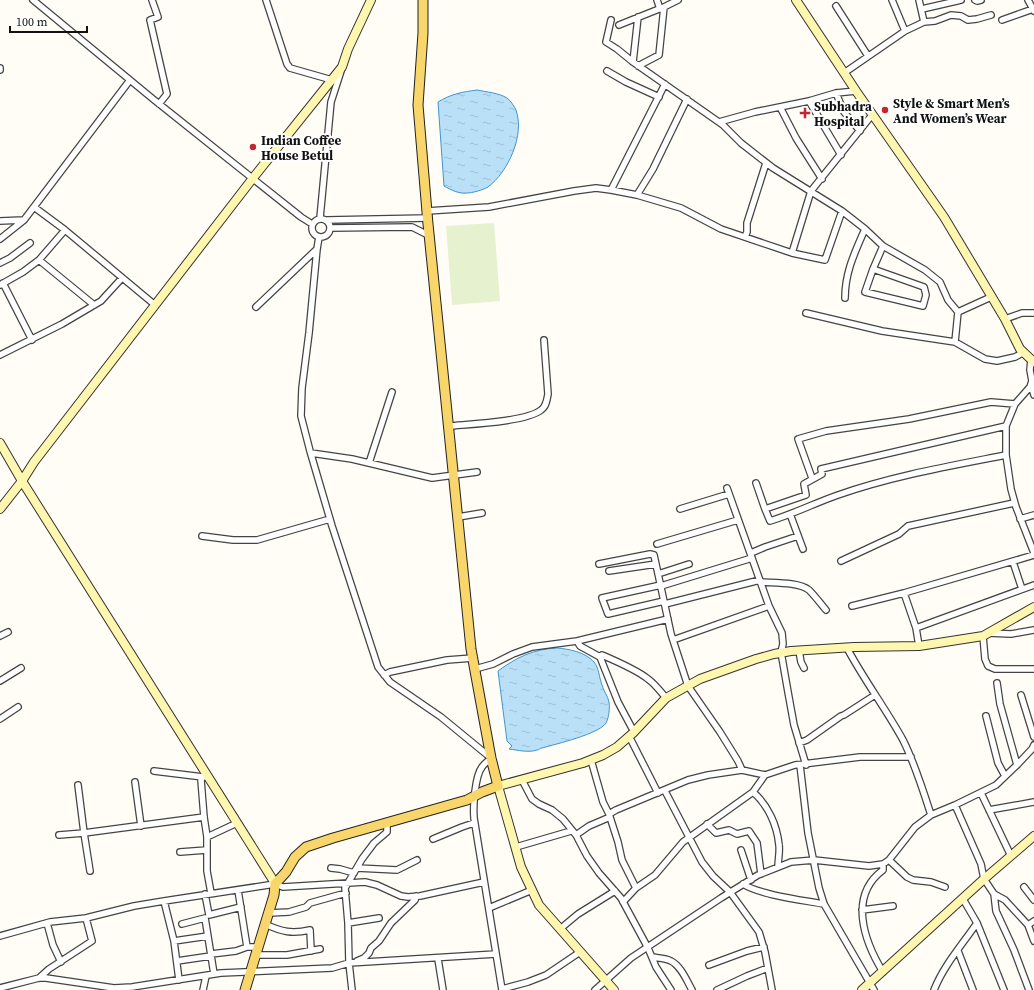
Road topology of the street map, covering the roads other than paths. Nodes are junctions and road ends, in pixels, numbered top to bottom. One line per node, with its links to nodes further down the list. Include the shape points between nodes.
1 (32, 0): 31 (street)
2 (152, 0): 39 (street, via 158,17 150,20 168,94)
3 (266, 0): 32 (street, via 290,68)
4 (371, 0): 28 (main road)
5 (423, 0): 53 (main road, via 418,105)
6 (657, 0): 16 (street)
7 (678, 0): 16 (street)
8 (796, 0): 30 (main road)
9 (892, 0): 25 (street)
10 (919, 0): 17 (street)
11 (961, 0): 17 (street)
12 (975, 0): 13 (street)
13 (981, 0)
14 (1028, 0): 18 (street)
15 (836, 6): 26 (street)
16 (662, 8): 20 (street); 27 (street, via 659,55)
17 (922, 9): 23 (street)
18 (1034, 10): 22 (street)
19 (991, 15): 23 (street, via 968,20 951,15)
20 (638, 17): 24 (street); 27 (street)
21 (611, 20): 27 (street, via 606,42)
22 (1002, 20)
23 (924, 22): 25 (street)
24 (619, 25)
25 (905, 31): 26 (street)
26 (868, 56): 30 (street)
27 (636, 64): 33 (street)
28 (342, 67): 32 (main road); 54 (street, via 331,102)
29 (607, 71): 36 (street)
30 (844, 73): 34 (main road)
31 (130, 80): 39 (street); 51 (street)
32 (332, 80): 46 (main road)
33 (665, 84): 36 (street); 37 (street)
34 (856, 91): 35 (street); 41 (main road)
35 (836, 93): 38 (street); 43 (street, via 844,112)
36 (659, 97): 48 (street)
37 (687, 99): 42 (street); 50 (street, via 653,169)
38 (809, 101): 40 (street); 44 (street)
39 (159, 104): 46 (street)
40 (780, 107): 42 (street); 47 (street, via 796,138)
41 (872, 115): 43 (street); 75 (main road, via 944,217)
42 (719, 122): 45 (street, via 741,144)
43 (860, 131): 44 (street)
44 (841, 155): 47 (street)
45 (766, 163): 49 (street); 64 (street)
46 (253, 178): 58 (street); 78 (main road)
47 (822, 178): 49 (street)
48 (611, 190): 50 (street); 53 (street, via 596,188 574,191 489,207)
49 (811, 191): 52 (street); 69 (street)
50 (637, 194): 64 (street, via 681,208 721,229)
51 (34, 207): 55 (street); 61 (street)
52 (842, 211): 60 (street); 69 (street, via 825,260)
53 (428, 215): 56 (street); 62 (main road)
54 (320, 218): 56 (street); 58 (street)
55 (24, 220): 57 (street); 65 (street)
56 (326, 220): 59 (street)
57 (0, 221)
58 (312, 224): 63 (street, via 311,230)
59 (330, 228): 62 (street, via 412,227); 63 (street, via 325,236)
60 (865, 229): 67 (street); 76 (street, via 849,269 845,283)
61 (65, 230): 70 (street); 73 (street)
62 (430, 236): 94 (main road)
63 (319, 237): 68 (street)
64 (745, 237): 69 (street)
65 (0, 240)
66 (30, 244): 71 (street)
67 (883, 246): 72 (street); 80 (street, via 925,270 940,282 948,300)
68 (317, 248): 79 (street); 97 (street, via 301,416)
69 (792, 253)
70 (39, 260): 74 (street); 77 (street)
71 (0, 263)
72 (873, 269): 72 (street, via 924,287 926,296 923,306 865,292)
73 (122, 278): 77 (street); 78 (street)
74 (1, 284): 84 (street)
75 (991, 297): 80 (street); 83 (main road)
76 (845, 298)
77 (94, 305): 84 (street)
78 (155, 305): 103 (main road, via 34,462)
79 (256, 307)
80 (958, 312): 86 (street)
81 (806, 313): 86 (street, via 882,331)
82 (1034, 313): 83 (street, via 1022,313)
83 (1005, 319): 87 (main road)
84 (32, 340): 88 (street)
85 (544, 340): 94 (street, via 548,394 542,410 513,419)
86 (955, 342): 87 (street, via 985,358 997,361)
87 (1024, 352): 89 (main road)
88 (0, 355)
89 (1033, 361): 90 (street)
90 (1031, 384): 92 (street); 93 (street)
91 (392, 392): 99 (street)
92 (1034, 395)
93 (1015, 404): 95 (street); 102 (street, via 991,402 909,419 826,431 798,439)
94 (449, 426): 101 (main road)
95 (1006, 426): 98 (street); 102 (street, via 834,466 822,470 822,474)
96 (0, 443): 103 (main road)
97 (311, 453): 99 (street, via 352,458); 113 (street)
98 (1006, 455): 105 (street); 110 (street, via 881,482 838,495)
99 (369, 463): 101 (street, via 432,478)
100 (477, 472): 101 (street)
101 (454, 474): 112 (main road)
102 (812, 478): 107 (street, via 804,484 806,495)
103 (22, 482): 108 (main road); 178 (main road)
104 (756, 483): 107 (street)
105 (1014, 503): 114 (street); 122 (street, via 908,526 899,534)
106 (680, 509): 115 (street, via 728,491)
107 (765, 509): 110 (street, via 770,521)
108 (0, 510)
109 (482, 513): 112 (street)
110 (790, 514): 117 (street)
111 (1034, 515): 114 (street)
112 (458, 517): 152 (main road)
113 (330, 519): 116 (street, via 257,540); 157 (street, via 371,648)
114 (1020, 519): 120 (street)
115 (738, 520): 118 (street); 121 (street)
116 (202, 536)
117 (798, 536): 119 (street); 121 (street, via 765,547)
118 (657, 544)
119 (803, 550)
120 (1034, 554): 123 (street)
121 (752, 555): 129 (street); 131 (street)
122 (841, 561)
123 (1013, 562): 132 (street); 133 (street)
124 (599, 564): 125 (street, via 650,554 654,555)
125 (656, 564): 127 (street); 128 (street)
126 (689, 564): 128 (street)
127 (609, 571)
128 (658, 574): 131 (street)
129 (761, 581): 134 (street); 135 (street); 138 (street, via 802,586 808,589)
130 (1034, 585): 132 (street)
131 (661, 586): 134 (street); 134 (street, via 602,598 608,614)
132 (1022, 589): 140 (street)
133 (904, 593): 136 (street); 140 (street)
134 (664, 603): 139 (street)
135 (769, 606): 145 (street); 150 (street, via 782,633)
136 (852, 606)
137 (1034, 607): 143 (main road)
138 (826, 610)
139 (668, 619): 145 (street); 146 (street)
140 (916, 628): 147 (street)
141 (1034, 630): 143 (street)
142 (8, 632): 144 (street)
143 (985, 635): 147 (main road); 156 (street, via 985,659 988,666 995,669)
144 (0, 636)
145 (673, 640): 160 (street)
146 (577, 641): 151 (street, via 580,646); 155 (street, via 532,647)
147 (919, 646): 148 (main road)
148 (847, 648): 149 (main road); 161 (street)
149 (799, 651): 150 (main road); 154 (street, via 800,662)
150 (781, 652): 160 (main road, via 728,668); 169 (street)
151 (600, 657): 163 (street, via 607,657 649,679); 167 (street)
152 (473, 658): 155 (main road); 157 (street, via 390,672)
153 (21, 668): 158 (street)
154 (804, 668)
155 (475, 669): 172 (main road)
156 (1034, 669)
157 (384, 676): 172 (street, via 441,717)
158 (0, 681)
159 (997, 683): 175 (street, via 1000,704)
160 (688, 686): 163 (main road); 176 (street, via 720,732)
161 (875, 695): 169 (street); 171 (street)
162 (1021, 695): 168 (street)
163 (666, 698): 167 (main road)
164 (18, 707): 166 (street)
165 (986, 716): 180 (street, via 998,762)
166 (0, 719)
167 (632, 734): 173 (main road, via 618,747); 187 (street)
168 (1034, 737)
169 (799, 743): 174 (street)
170 (1033, 748): 175 (street)
171 (911, 757): 174 (street, via 860,757); 193 (street)
172 (491, 758): 184 (main road); 189 (street, via 478,775)
173 (591, 760): 181 (main road); 194 (street)
174 (803, 765): 179 (street, via 795,765); 214 (street, via 808,833)
175 (1017, 765): 180 (street)
176 (742, 770): 179 (street); 185 (street, via 688,780)
177 (154, 771): 178 (street)
178 (205, 775): 195 (street, via 201,780); 197 (main road)
179 (765, 775): 186 (street)
180 (1005, 776): 188 (street, via 996,785)
181 (522, 780): 184 (main road); 202 (street, via 532,799 557,814)
182 (135, 782): 200 (street)
183 (78, 785): 201 (street)
184 (498, 786): 189 (main road); 208 (main road)
185 (665, 791): 187 (street); 205 (street)
186 (752, 792): 199 (street); 217 (street, via 766,806 772,818 780,847)
187 (658, 793): 194 (street, via 616,810)
188 (981, 793): 191 (street); 192 (street)
189 (476, 796): 196 (main road); 198 (street, via 473,807)
190 (1034, 802): 192 (street)
191 (955, 805): 193 (street); 222 (street, via 981,864)
192 (989, 810): 212 (street)
193 (931, 815): 215 (street, via 915,826)
194 (609, 816): 202 (street); 230 (street, via 622,860)
195 (204, 817): 200 (street); 204 (street)
196 (387, 822): 220 (street, via 387,832 374,843); 226 (main road, via 306,847 295,857)
197 (237, 823): 204 (street); 226 (main road)
198 (474, 823): 207 (street); 224 (street)
199 (707, 824): 205 (street); 221 (street, via 716,833 728,830 737,834 749,831 757,844)
200 (141, 826): 201 (street)
201 (84, 833): 203 (street); 219 (street)
202 (573, 833): 208 (street); 233 (street, via 599,873)
203 (59, 835)
204 (207, 837): 209 (street)
205 (689, 837): 230 (street, via 655,875); 234 (street, via 702,862)
206 (1034, 837): 212 (main road)
207 (433, 839)
208 (516, 847): 232 (main road, via 521,867)
209 (207, 850): 211 (street); 236 (street)
210 (742, 850): 223 (street)
211 (180, 852)
212 (1011, 856): 222 (main road)
213 (417, 860): 220 (street, via 397,870)
214 (814, 860): 216 (street, via 869,866); 217 (street, via 791,862); 243 (street)
215 (889, 860): 216 (street); 228 (street, via 913,880)
216 (883, 864): 247 (street, via 883,870 869,884)
217 (778, 867): 221 (street)
218 (331, 868): 220 (street)
219 (90, 871)
220 (355, 871): 225 (street)
221 (761, 874): 223 (street)
222 (984, 879): 237 (street); 239 (main road)
223 (751, 880): 227 (street)
224 (484, 882): 238 (street); 246 (street)
225 (348, 883): 226 (street, via 283,887); 235 (street); 238 (street, via 365,882 401,896)
226 (275, 884): 231 (street); 248 (main road)
227 (743, 884): 234 (street); 243 (street, via 762,892)
228 (945, 887)
229 (1024, 887): 240 (street)
230 (636, 888): 242 (street)
231 (238, 890): 236 (street); 245 (street)
232 (532, 890): 246 (street); 258 (main road, via 539,905)
233 (615, 891): 242 (street); 258 (street, via 578,914)
234 (730, 892): 264 (street, via 759,932); 265 (street)
235 (346, 893): 248 (street, via 289,912); 256 (street)
236 (208, 894): 241 (street); 245 (street, via 209,914)
237 (994, 894): 257 (street, via 1005,900); 306 (street, via 996,912)
238 (416, 896): 277 (street, via 391,923 369,954)
239 (962, 899): 253 (street); 281 (main road)
240 (1034, 900)
241 (164, 901): 249 (street); 261 (street)
242 (623, 902): 265 (street)
243 (824, 904): 287 (street)
244 (893, 906): 247 (street)
245 (241, 907): 263 (street)
246 (489, 908): 271 (street)
247 (862, 910): 281 (street, via 869,946)
248 (269, 913): 255 (main road)
249 (86, 918): 252 (street); 275 (street, via 92,941)
250 (379, 918): 256 (street)
251 (1034, 920): 257 (street)
252 (47, 923): 259 (street); 275 (street)
253 (977, 923): 269 (street); 305 (street)
254 (182, 924): 260 (street, via 205,918)
255 (265, 924): 267 (main road); 268 (street, via 292,933 310,930)
256 (348, 924): 277 (street)
257 (1028, 925): 262 (street)
258 (560, 930): 270 (main road)
259 (0, 936)
260 (208, 936): 261 (street); 272 (street)
261 (174, 941): 276 (street)
262 (1034, 941)
263 (247, 947): 267 (street); 272 (street)
264 (764, 947): 278 (street); 279 (street)
265 (648, 948): 273 (street); 286 (street, via 631,958)
266 (320, 949): 268 (street)
267 (257, 951): 268 (street, via 287,955); 280 (main road)
268 (311, 951)
269 (958, 951): 303 (street, via 950,959); 304 (street)
270 (580, 952): 286 (main road); 295 (street, via 546,976)
271 (496, 954): 274 (street); 295 (street)
272 (211, 955): 276 (street); 282 (street)
273 (652, 957): 298 (street); 299 (street, via 674,963)
274 (438, 959): 277 (street); 294 (street)
275 (60, 962): 284 (street)
276 (177, 962): 285 (street)
277 (349, 963): 280 (street, via 332,968); 293 (street)
278 (710, 965)
279 (768, 968): 300 (street); 301 (street)
280 (251, 971): 282 (street); 292 (main road)
281 (883, 972): 287 (main road)
282 (214, 974): 283 (street)
283 (206, 976): 285 (street); 291 (street)
284 (39, 978): 288 (street); 290 (street)
285 (179, 980): 289 (street)
286 (605, 980): 296 (street); 297 (main road)
287 (873, 986): 302 (main road)
288 (102, 988): 289 (street)
289 (138, 988)
290 (3, 989)
291 (203, 990)
292 (245, 990)
293 (352, 990)
294 (443, 990)
295 (502, 990)
296 (595, 990)
297 (614, 990)
298 (671, 990)
299 (692, 990)
300 (717, 990)
301 (772, 990)
302 (862, 990)
303 (934, 990)
304 (973, 990)
305 (1004, 990)
306 (1030, 990)

